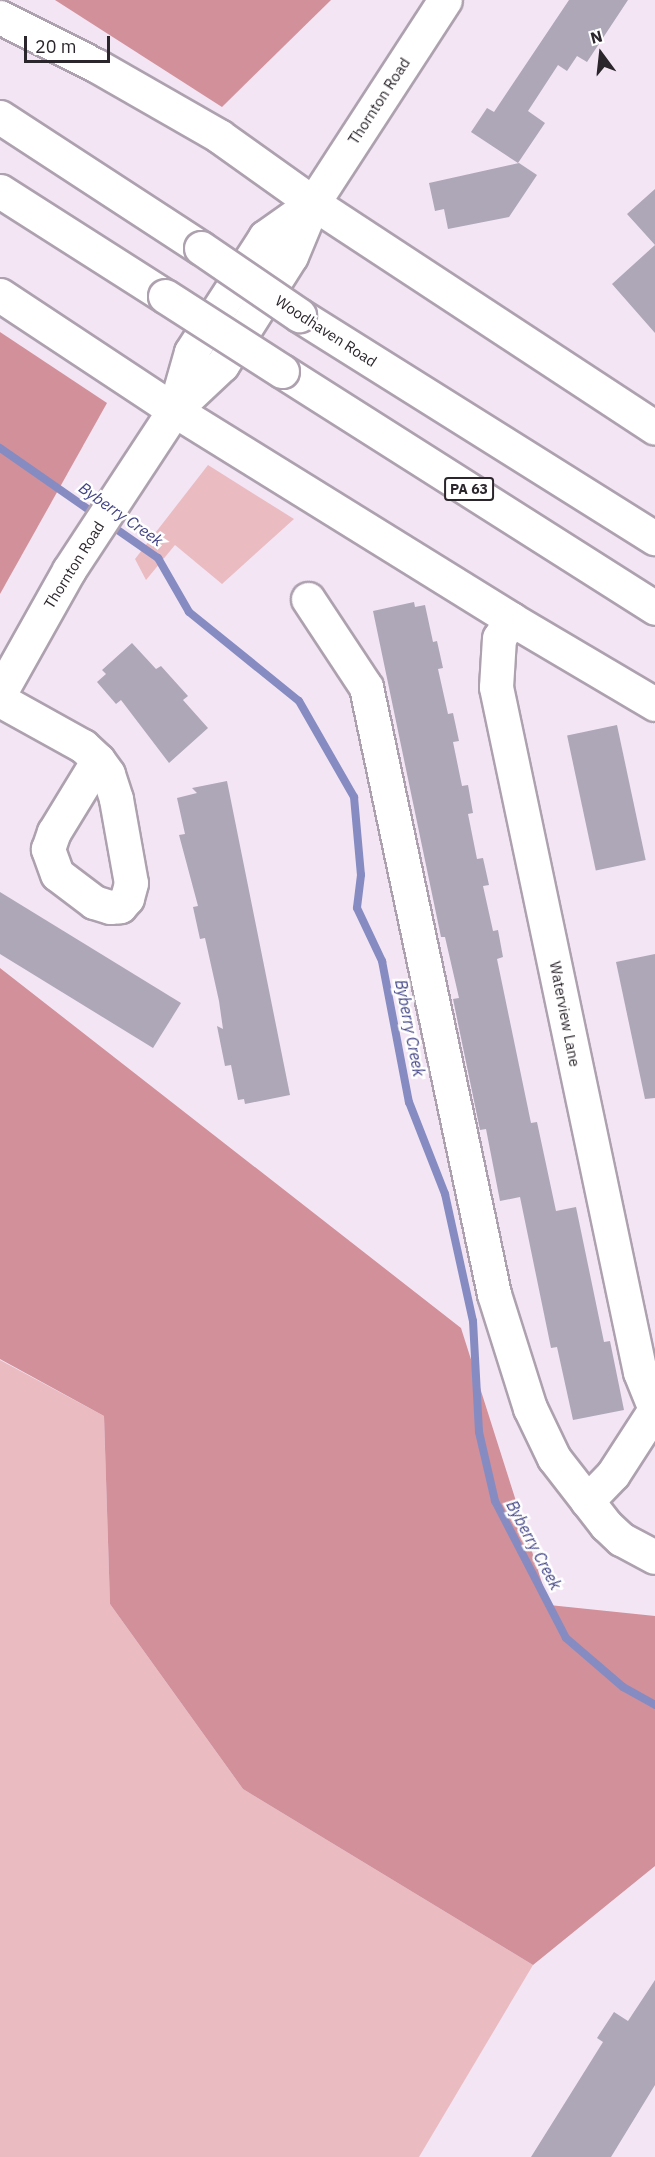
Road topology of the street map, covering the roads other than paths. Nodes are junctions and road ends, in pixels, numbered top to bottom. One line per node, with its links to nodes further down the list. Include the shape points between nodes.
1 (446, 0): 5 (main road, Thornton Road)
2 (0, 17): 5 (main road, via 163,103 239,149)
3 (0, 117): 9 (main road, Woodhaven Road, bridge, via 299,315)
4 (0, 191): 11 (main road, PA 63, bridge)
5 (313, 203): 7 (main road, Thornton Road, via 291,256 222,365); 8 (main road)
6 (0, 295): 7 (main road)
7 (174, 410): 12 (main road); 13 (main road, Thornton Road, via 69,570)
8 (655, 428)
9 (655, 538)
10 (308, 599): 18 (main road, via 366,687 494,1294 516,1369 554,1458)
11 (655, 608)
12 (511, 620): 15 (main road); 17 (main road, Waterview Lane, via 499,638 496,687 637,1361)
13 (0, 693)
14 (0, 700): 16 (main road, via 61,732)
15 (655, 704)
16 (98, 760)
17 (655, 1409): 18 (main road, via 613,1474)
18 (587, 1501): 19 (main road, via 621,1539)
19 (655, 1557)

